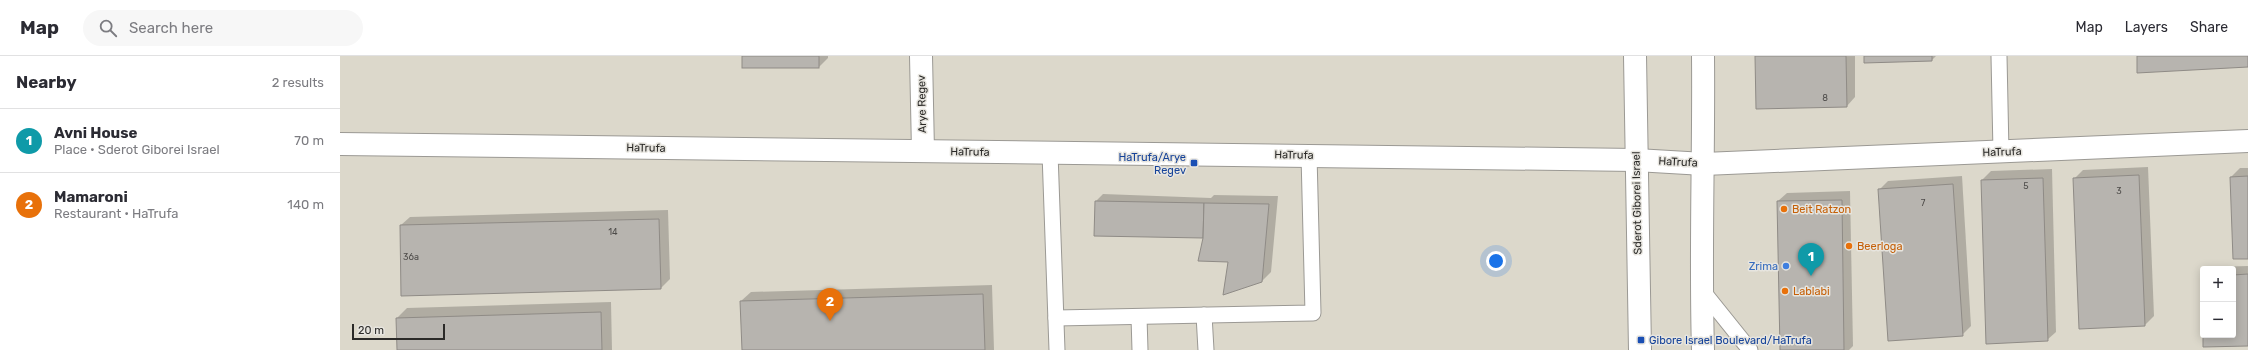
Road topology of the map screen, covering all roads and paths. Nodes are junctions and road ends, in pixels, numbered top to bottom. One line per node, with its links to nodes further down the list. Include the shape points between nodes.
1 (921, 56): 7 (street, Arye Regev)
2 (1635, 56): 11 (street, Sderot Giborei Israel)
3 (1703, 56): 12 (street)
4 (1999, 56): 8 (lane)
5 (2248, 141): 8 (street, HaTrufa)
6 (340, 144): 7 (street, HaTrufa)
7 (923, 151): 9 (street, HaTrufa)
8 (2001, 152): 12 (street, HaTrufa)
9 (1050, 153): 10 (street, HaTrufa); 16 (lane)
10 (1309, 156): 11 (street, HaTrufa); 14 (lane, via 1313,313)
11 (1636, 160): 12 (street, HaTrufa); 20 (street, Sderot Giborei Israel)
12 (1704, 164): 13 (street)
13 (1701, 289): 21 (street); 22 (lane)
14 (1204, 315): 15 (lane); 19 (lane)
15 (1139, 317): 16 (lane); 18 (lane)
16 (1056, 318): 17 (lane)
17 (1057, 350)
18 (1140, 350)
19 (1206, 350)
20 (1640, 350)
21 (1703, 350)
22 (1750, 350)

